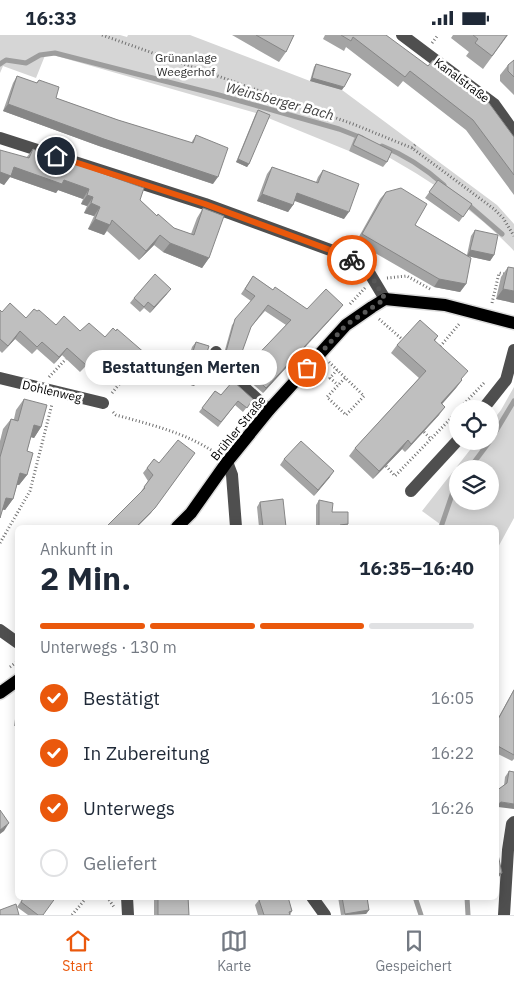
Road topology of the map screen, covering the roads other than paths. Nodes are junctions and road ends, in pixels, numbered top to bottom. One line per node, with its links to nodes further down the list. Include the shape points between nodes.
1 (402, 35): 2 (street, Kanalstraße, via 494,104)
2 (514, 132)
3 (0, 139): 4 (street, via 205,204 341,254 367,269)
4 (385, 299): 5 (main road, via 445,305); 11 (main road, Brühler Straße, via 346,325)
5 (514, 323)
6 (514, 350): 9 (street, via 506,380)
7 (216, 352): 11 (street, via 210,370 233,377)
8 (0, 378): 10 (street, Dohlenweg)
9 (490, 400)
10 (103, 403)
11 (269, 410): 13 (main road, Brühler Straße)
12 (449, 450): 14 (street)
13 (223, 458): 15 (main road, Brühler Straße, via 190,513); 16 (street, via 232,475)
14 (411, 491)
15 (179, 525)
16 (236, 525)
17 (0, 630): 18 (street)
18 (15, 641)
19 (15, 682): 20 (main road)
20 (0, 693)
21 (514, 821): 26 (street, via 508,851)
22 (127, 900): 24 (street)
23 (314, 900): 25 (street)
24 (128, 915)
25 (325, 915)
26 (504, 915)

